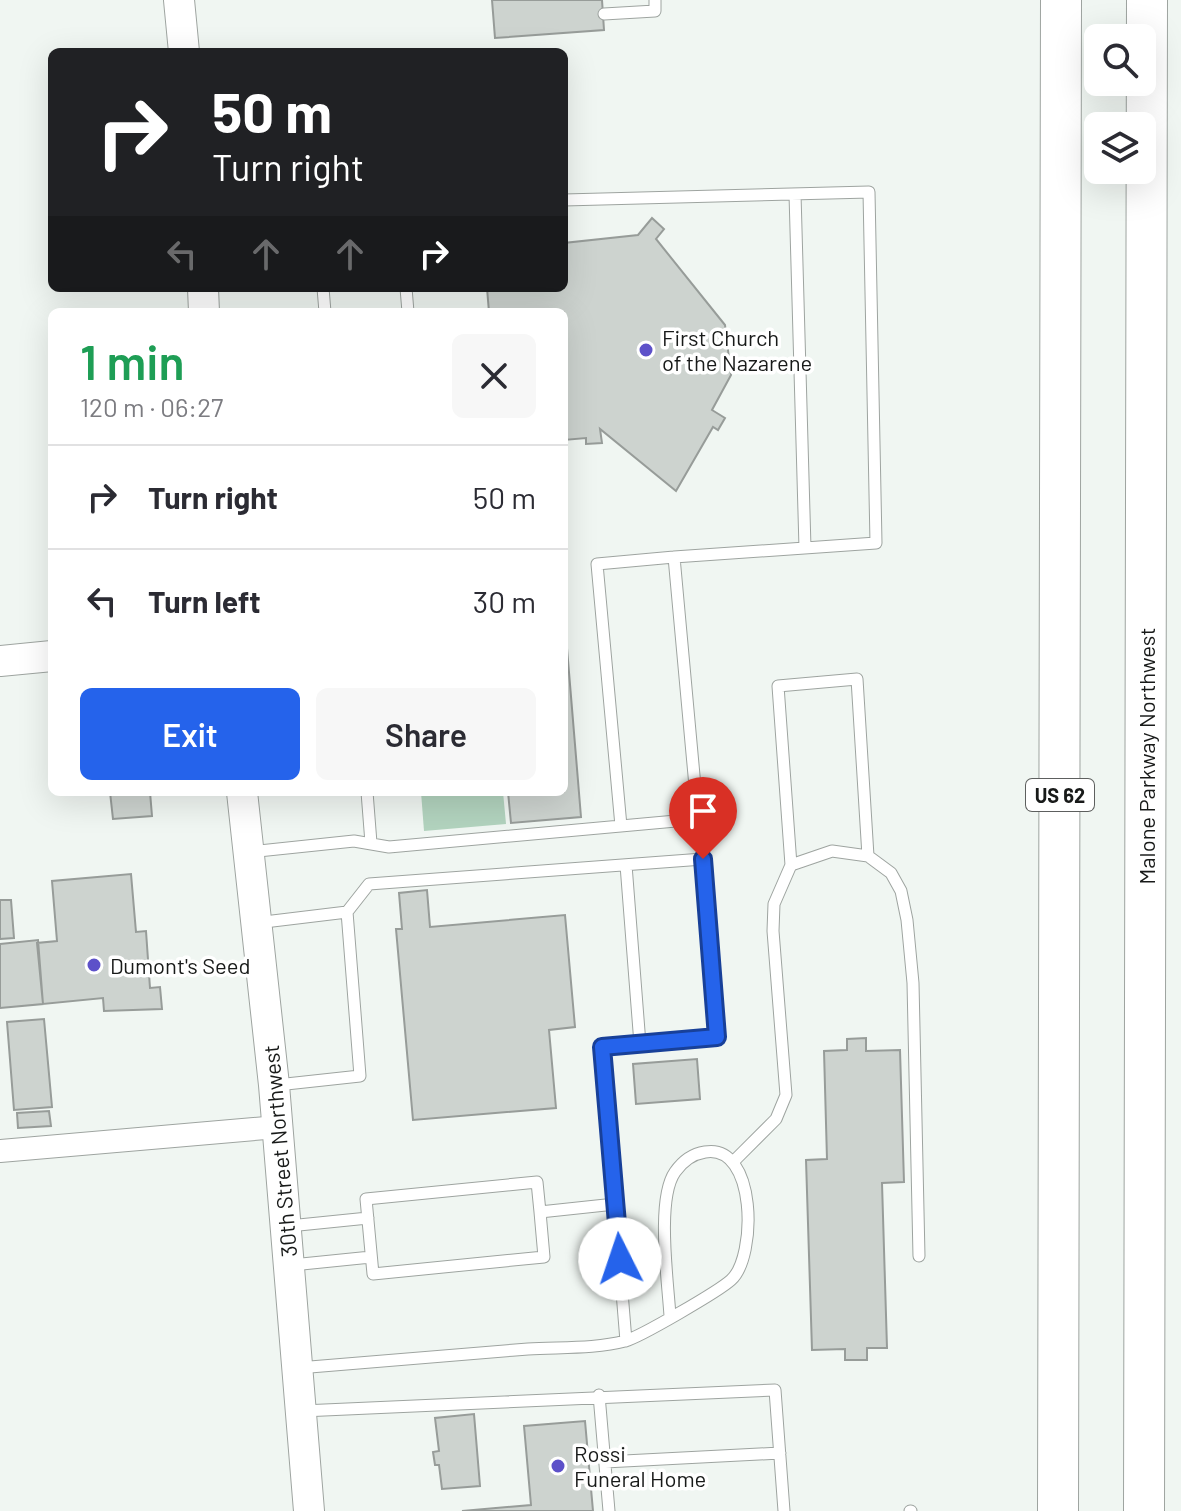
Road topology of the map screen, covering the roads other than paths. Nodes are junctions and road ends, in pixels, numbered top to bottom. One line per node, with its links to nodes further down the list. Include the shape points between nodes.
1 (179, 0): 6 (main road)
2 (655, 0): 5 (lane, via 655,11)
3 (1061, 0): 45 (highway, US 62)
4 (1147, 0): 46 (highway, Malone Parkway Northwest)
5 (604, 14)
6 (184, 48)
7 (795, 194): 8 (lane); 9 (lane); 9 (lane, via 869,192 876,543)
8 (568, 200)
9 (805, 548): 10 (lane)
10 (674, 557): 15 (lane, via 698,819); 15 (lane, via 597,564)
11 (48, 656): 12 (main road)
12 (0, 661)
13 (242, 796): 17 (main road, 30th Street Northwest)
14 (367, 796): 16 (lane)
15 (621, 826): 16 (lane, via 389,847)
16 (371, 843): 17 (lane)
17 (249, 852): 22 (main road, 30th Street Northwest)
18 (868, 856): 20 (lane, via 832,851); 20 (lane, via 857,679 778,686); 32 (lane, via 891,873 907,920)
19 (626, 865): 21 (lane, via 369,884); 23 (lane); 23 (lane, via 703,859 717,1037)
20 (791, 865): 27 (lane, via 778,887 772,922 785,1102 776,1119)
21 (347, 912): 22 (lane); 24 (lane, via 360,1076)
22 (256, 923): 24 (main road, 30th Street Northwest)
23 (640, 1044): 28 (lane, via 602,1047)
24 (274, 1085): 25 (main road, 30th Street Northwest)
25 (278, 1127): 26 (street); 31 (main road, 30th Street Northwest)
26 (0, 1151)
27 (734, 1161): 35 (lane, via 745,1196 740,1268 721,1288); 35 (lane, via 719,1152 700,1153 678,1167 669,1183)
28 (615, 1204): 29 (lane); 36 (lane)
29 (540, 1212): 30 (lane, via 537,1182 366,1199); 33 (lane, via 544,1257 373,1274)
30 (368, 1218): 31 (lane); 33 (lane)
31 (286, 1226): 34 (main road, 30th Street Northwest)
32 (919, 1256)
33 (371, 1257): 34 (lane)
34 (289, 1265): 37 (main road, 30th Street Northwest)
35 (670, 1316): 36 (lane)
36 (626, 1341): 37 (lane)
37 (297, 1368): 39 (main road, 30th Street Northwest)
38 (599, 1395): 39 (lane); 40 (lane, via 775,1390); 41 (lane)
39 (301, 1411): 42 (main road, 30th Street Northwest)
40 (780, 1453): 41 (lane); 44 (lane)
41 (605, 1462): 43 (lane)
42 (309, 1511)
43 (609, 1511)
44 (784, 1511)
45 (1058, 1511)
46 (1144, 1511)

